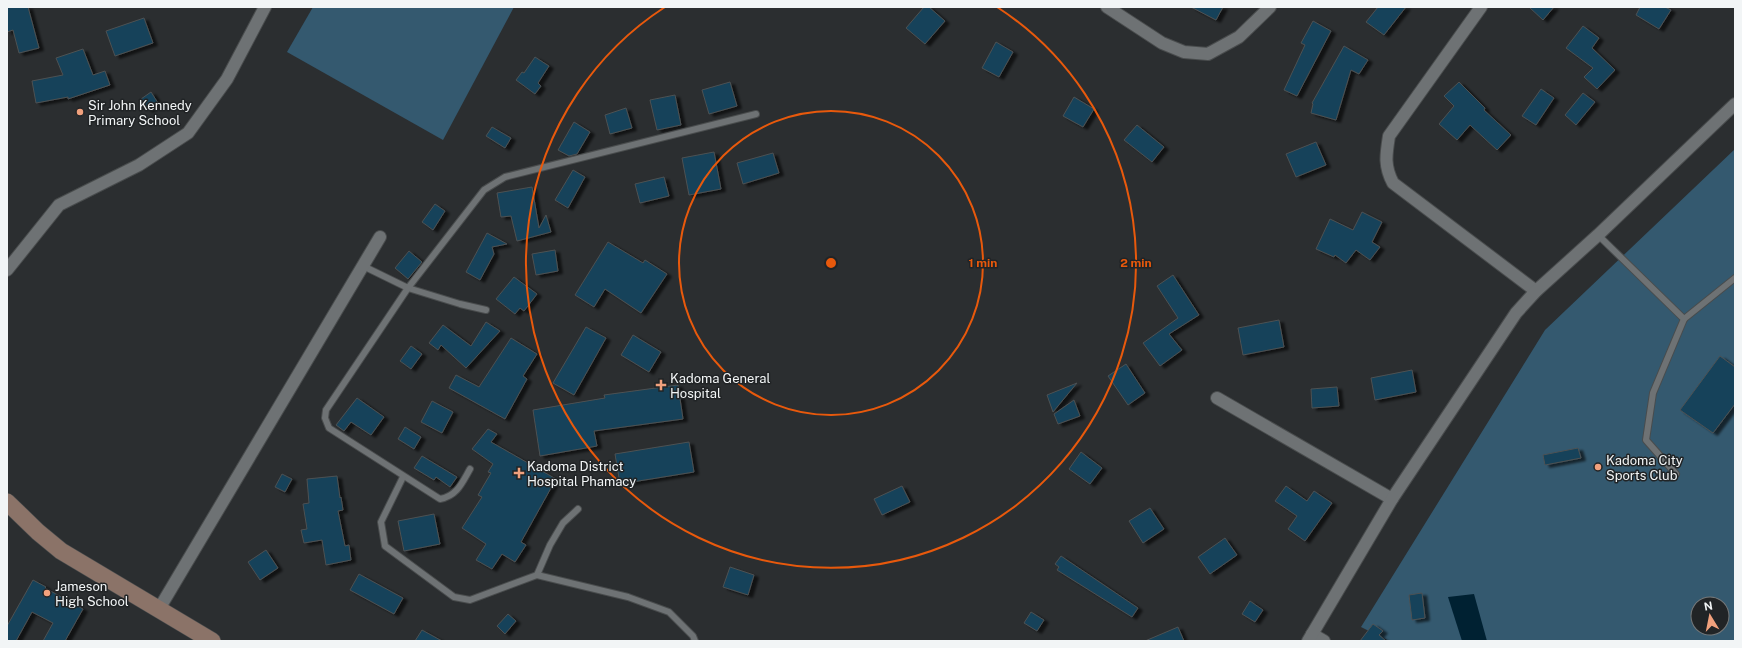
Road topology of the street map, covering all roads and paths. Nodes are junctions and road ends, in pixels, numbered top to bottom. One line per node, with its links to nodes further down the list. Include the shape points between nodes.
1 (265, 7): 10 (street, via 227,78 188,133 139,165 59,205)
2 (1107, 7): 3 (street, via 1162,43 1184,52 1208,54 1239,37)
3 (1270, 7)
4 (1482, 7): 13 (street, via 1389,136 1387,171 1393,183)
5 (1735, 104): 7 (street)
6 (756, 114): 12 (lane, via 506,177 484,190)
7 (1598, 235): 13 (street); 15 (lane)
8 (380, 237): 9 (street)
9 (363, 266): 12 (lane); 24 (street)
10 (7, 270)
11 (1735, 278): 15 (lane)
12 (408, 288): 14 (lane); 19 (lane, via 326,410 325,418 329,428)
13 (1536, 291): 20 (street, via 1516,312 1497,339)
14 (486, 310)
15 (1684, 319): 18 (lane, via 1653,393 1646,440)
16 (1217, 398): 20 (street)
17 (470, 469): 19 (lane, via 456,492 448,498 440,499)
18 (1676, 474)
19 (403, 477): 23 (lane, via 381,522 385,546 454,597 470,600)
20 (1392, 499): 25 (street)
21 (7, 502): 24 (main road, via 38,532 62,550)
22 (578, 509): 23 (lane, via 563,523)
23 (537, 575): 27 (lane, via 628,597 669,612)
24 (159, 609): 26 (main road)
25 (1310, 637): 28 (street)
26 (212, 641)
27 (696, 641)
28 (1324, 641)

